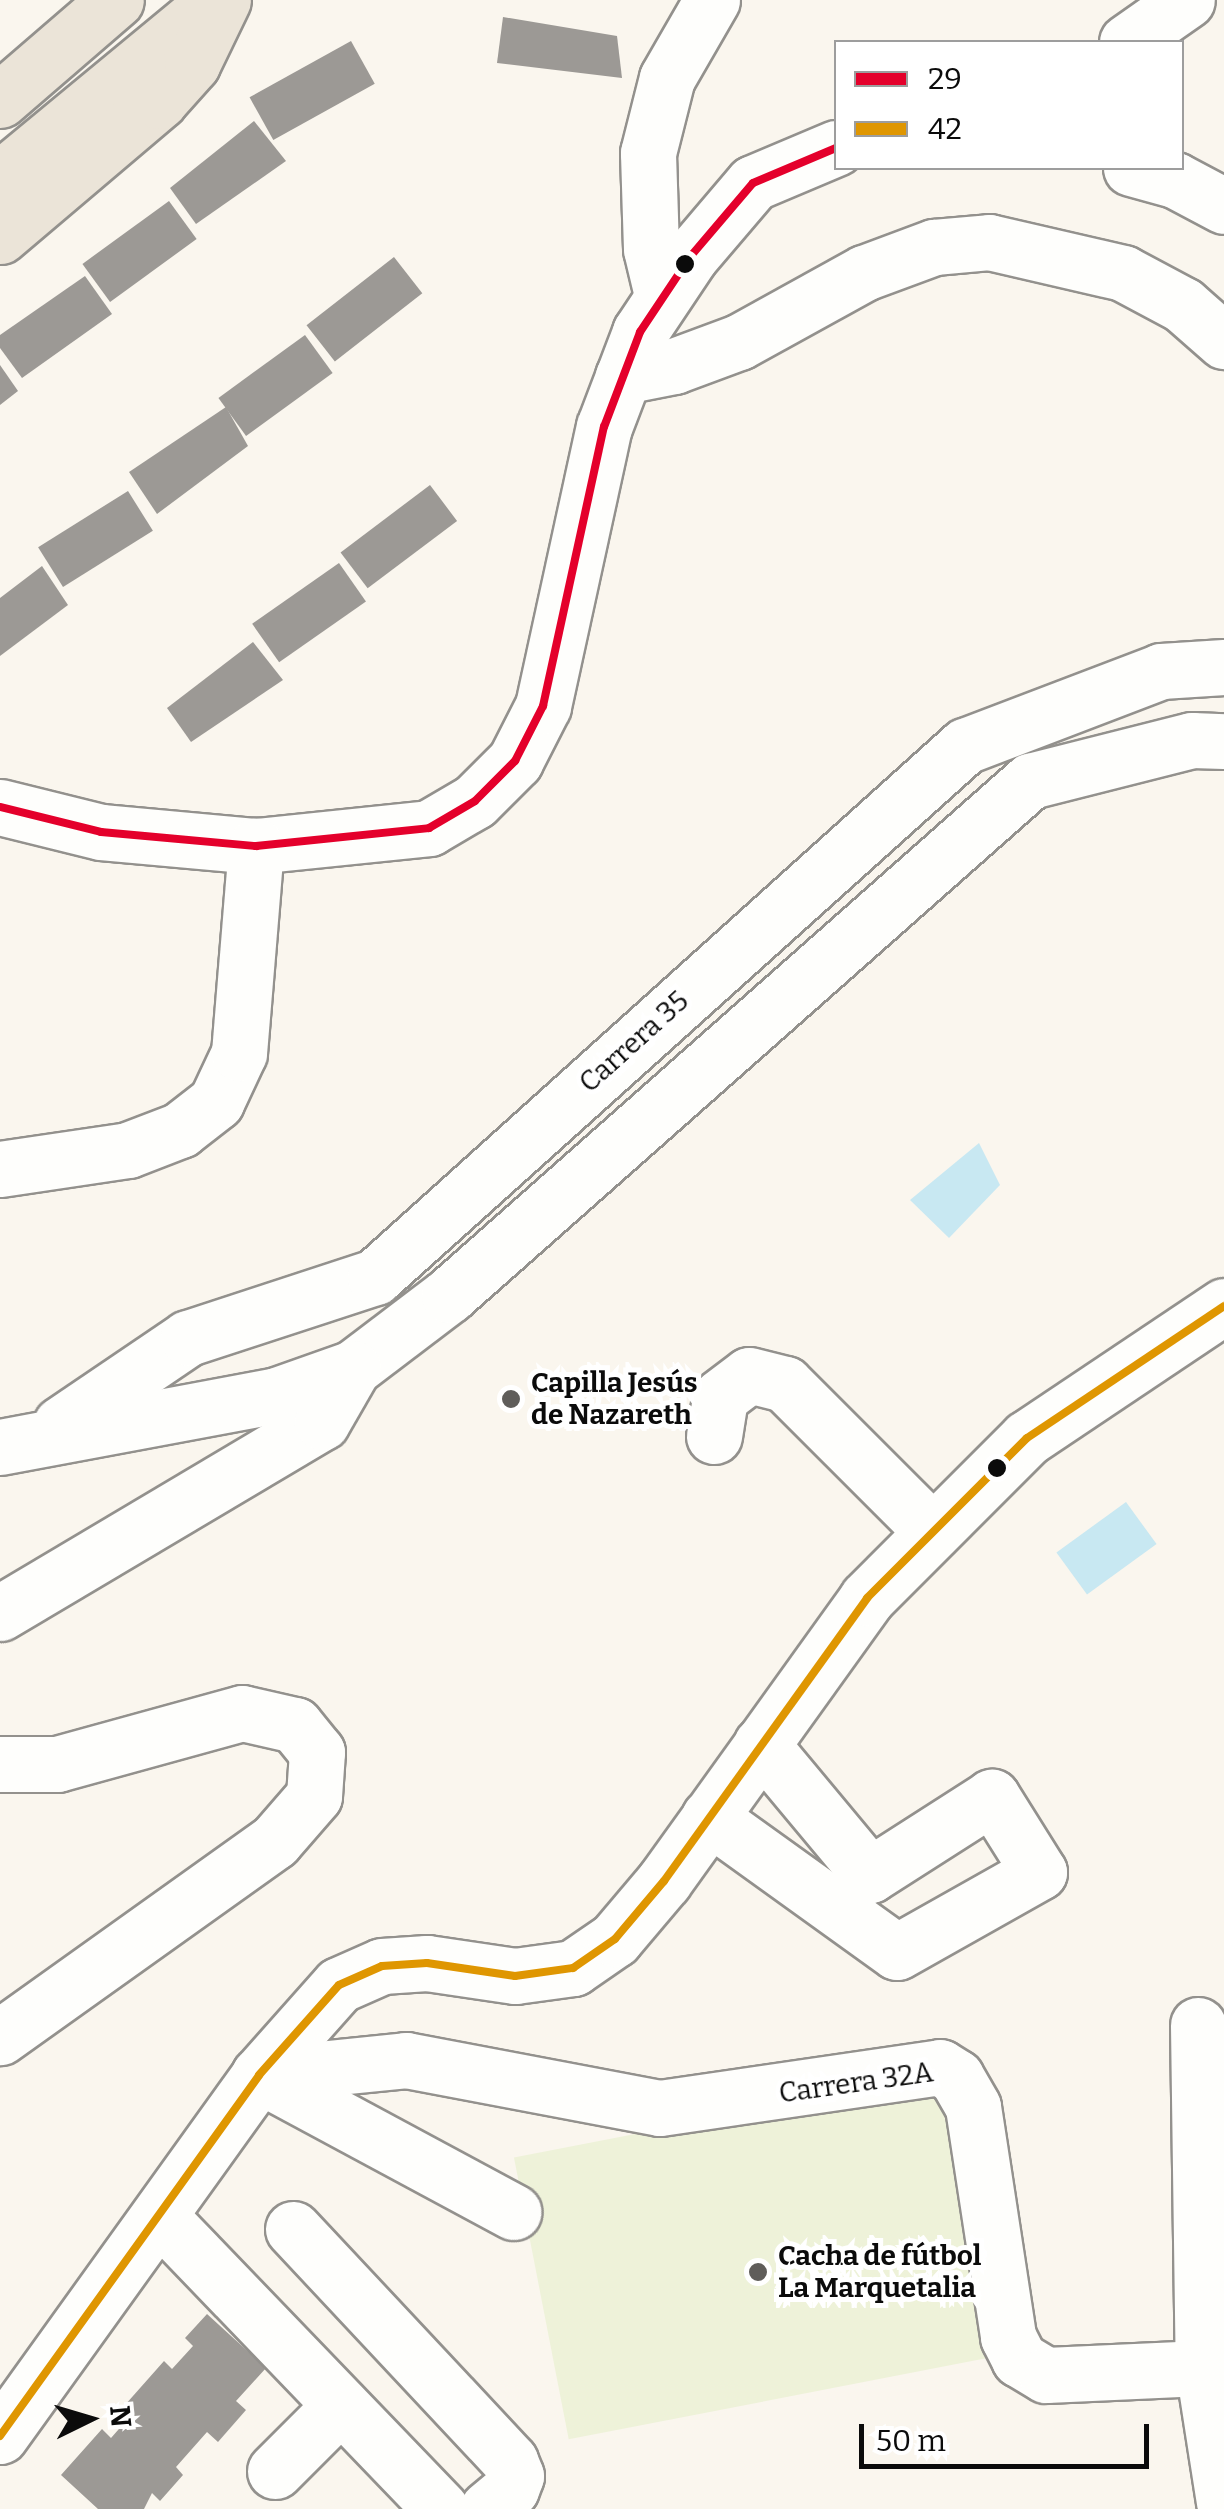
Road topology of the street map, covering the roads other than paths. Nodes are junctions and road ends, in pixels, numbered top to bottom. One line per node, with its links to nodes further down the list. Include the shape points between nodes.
1 (116, 0): 6 (main road)
2 (218, 0): 9 (main road); 11 (main road, via 192,64 159,101)
3 (712, 0): 12 (street, via 667,78 648,152 651,249)
4 (1187, 0): 5 (street)
5 (1131, 40)
6 (0, 100)
7 (834, 149): 12 (street, via 753,183)
8 (1138, 170): 10 (street)
9 (0, 178)
10 (1224, 206)
11 (0, 236)
12 (662, 295): 14 (street)
13 (1224, 341): 14 (street, via 1183,306 1123,274 989,242 934,247 864,273 739,342)
14 (624, 376): 18 (street, via 604,428 543,706 515,762 475,801 429,828)
15 (1224, 668): 23 (street, Carrera 35, via 1162,672 965,746 375,1276 188,1338)
16 (1224, 741): 21 (street, Carrera 35, via 1192,740 1030,781 449,1295)
17 (0, 807): 18 (street, via 174,843)
18 (256, 846): 19 (street, via 238,1054 216,1102 180,1130 128,1150)
19 (0, 1170)
20 (1224, 1306): 24 (street, via 1027,1438)
21 (354, 1368): 23 (street, Carrera 35, via 277,1395); 25 (street, via 322,1422)
22 (714, 1436): 24 (street, via 720,1397 750,1376 786,1384)
23 (23, 1440)
24 (932, 1532): 26 (street, via 867,1598)
25 (0, 1613)
26 (761, 1744): 28 (street); 29 (street)
27 (0, 1764): 32 (street, via 57,1764 242,1713 295,1725 317,1752 314,1796 275,1842)
28 (806, 1798): 30 (street); 30 (street, via 870,1876 992,1797 1039,1872 897,1952)
29 (709, 1817): 30 (street); 33 (street, via 615,1939 573,1968 515,1976 427,1963 382,1966 340,1986)
30 (756, 1851)
31 (1198, 2025): 37 (street)
32 (0, 2037)
33 (259, 2075): 34 (street); 35 (street); 37 (street, Carrera 32A, via 406,2060 660,2108 940,2067 956,2076 972,2107 1008,2337 1019,2360 1046,2375)
34 (513, 2212)
35 (160, 2217): 38 (street); 39 (street)
36 (293, 2229): 43 (street, via 510,2460 516,2476 510,2489)
37 (1214, 2368): 41 (street)
38 (342, 2405): 40 (street); 42 (street)
39 (0, 2436)
40 (275, 2472)
41 (1224, 2502)
42 (440, 2509)
43 (487, 2509)

